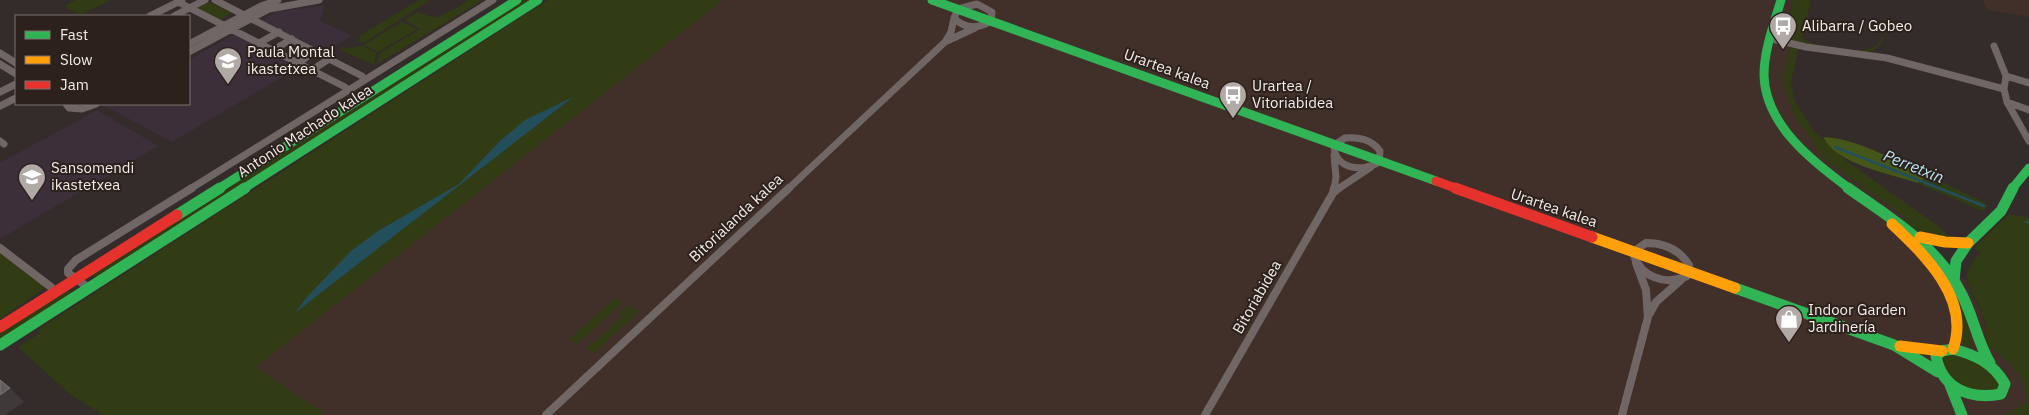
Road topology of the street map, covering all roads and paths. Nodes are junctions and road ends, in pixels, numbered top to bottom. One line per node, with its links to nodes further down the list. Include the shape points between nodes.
1 (205, 0): 11 (street)
2 (215, 0): 15 (street)
3 (278, 0): 15 (street)
4 (319, 0): 16 (street, via 275,7)
5 (493, 0): 62 (street, Antonio Machado kalea, via 84,254 68,269)
6 (517, 0): 62 (street, Antonio Machado kalea)
7 (538, 0): 65 (street, Antonio Machado kalea)
8 (932, 0): 12 (street, Urartea kalea)
9 (1781, 0): 22 (street)
10 (180, 1): 11 (street); 13 (street)
11 (190, 8): 14 (street); 18 (street)
12 (956, 13): 17 (street, Urartea kalea); 23 (street, Bitorialanda kalea)
13 (152, 15)
14 (176, 15)
15 (244, 15): 16 (street); 18 (street)
16 (251, 18): 19 (street); 20 (street)
17 (986, 23): 23 (street, Bitorialanda kalea); 51 (street, Urartea kalea)
18 (224, 26): 19 (street); 24 (street)
19 (231, 29): 25 (street); 28 (street)
20 (279, 32): 21 (street); 25 (street)
21 (292, 39): 27 (street); 30 (street)
22 (1772, 39): 42 (street, via 1887,58); 55 (street, via 1765,87 1778,119 1811,158)
23 (945, 42): 76 (street, Bitorialanda kalea)
24 (190, 43)
25 (259, 43): 27 (street)
26 (1994, 46): 38 (street)
27 (273, 50): 33 (street)
28 (190, 51)
29 (0, 53): 32 (street)
30 (318, 53): 31 (street); 33 (street)
31 (329, 59): 35 (street); 37 (street)
32 (15, 62)
33 (299, 63): 35 (street)
34 (0, 64): 36 (street)
35 (312, 70): 41 (street)
36 (15, 73)
37 (362, 76)
38 (2006, 76): 39 (street); 42 (street)
39 (2029, 83)
40 (15, 84): 43 (street)
41 (345, 87)
42 (2004, 89): 45 (street)
43 (0, 92)
44 (15, 98): 48 (street)
45 (2007, 102): 49 (street); 50 (street)
46 (67, 105): 47 (street, via 75,110)
47 (92, 105)
48 (0, 106)
49 (2029, 110)
50 (2029, 141)
51 (1334, 150): 52 (street, Urartea kalea); 52 (street, Urartea kalea, via 1346,166 1355,168); 52 (street, via 1345,138 1366,140 1380,151); 54 (street, Bitoriabidea, via 1336,177)
52 (1375, 164): 54 (street, Bitoriabidea); 59 (street, Urartea kalea)
53 (2029, 168): 57 (street, via 2016,182 2001,211)
54 (1333, 193): 77 (street, Bitoriabidea)
55 (1857, 193): 56 (street); 70 (street, via 1910,241 1942,281 1953,305 1958,332)
56 (1917, 236): 57 (street); 63 (street)
57 (1968, 243): 63 (street, via 1956,261)
58 (0, 248): 64 (street)
59 (1633, 252): 60 (street); 61 (street, Urartea kalea); 61 (street, via 1646,243 1668,246 1686,260)
60 (1636, 263): 61 (street, Urartea kalea, via 1656,278 1674,281); 66 (street, via 1650,302)
61 (1685, 276): 66 (street, via 1656,302); 69 (street, Urartea kalea)
62 (75, 280): 65 (street); 67 (street, Antonio Machado kalea)
63 (1954, 281): 72 (street, via 1968,307 1978,346)
64 (52, 287)
65 (89, 288): 68 (street, Antonio Machado kalea)
66 (1648, 317): 78 (street)
67 (0, 327)
68 (0, 345)
69 (1894, 345): 71 (street, Urartea kalea); 73 (street, Urartea kalea)
70 (1954, 349): 71 (street, Urartea kalea); 72 (street)
71 (1942, 351): 73 (street, via 1934,363)
72 (1990, 363): 75 (street, via 2002,377 2004,390 1995,397)
73 (1938, 372): 74 (street, Urartea kalea)
74 (1948, 382): 75 (street); 79 (street)
75 (1978, 397): 79 (street, via 1966,406)
76 (546, 415)
77 (1205, 415)
78 (1622, 415)
79 (1964, 415)

